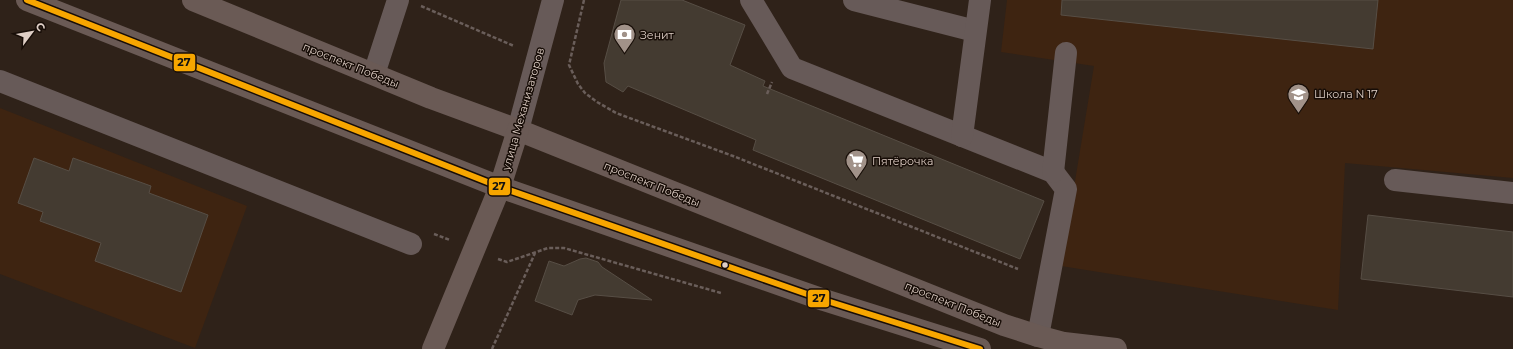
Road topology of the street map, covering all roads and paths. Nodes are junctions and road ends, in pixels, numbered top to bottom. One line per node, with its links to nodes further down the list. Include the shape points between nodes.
1 (27, 0): 19 (main road)
2 (193, 0): 13 (main road, проспект Победы)
3 (398, 0): 13 (street)
4 (553, 0): 15 (street, улица Механизаторов)
5 (584, 0): 25 (path, via 569,65 578,84 597,102 616,113 733,156)
6 (751, 0): 16 (street, via 792,68)
7 (857, 0): 10 (street)
8 (980, 0): 10 (street)
9 (421, 6): 11 (path)
10 (976, 30): 16 (street)
11 (521, 49)
12 (1066, 53): 17 (street)
13 (374, 74): 15 (main road, проспект Победы)
14 (0, 81): 21 (street)
15 (518, 130): 19 (main road, улица Механизаторов); 26 (main road, проспект Победы, via 1004,325)
16 (962, 136): 17 (street)
17 (1053, 172): 26 (street, via 1066,189)
18 (1395, 180): 20 (street)
19 (500, 186): 27 (main road, улица Механизаторов); 29 (main road, via 824,300)
20 (1513, 193)
21 (412, 244)
22 (564, 248): 23 (path, via 548,248)
23 (535, 253): 24 (path); 28 (path)
24 (507, 262)
25 (1018, 269)
26 (1038, 336): 30 (main road, проспект Победы, via 1064,343)
27 (436, 349)
28 (492, 349)
29 (980, 349)
30 (1116, 349)

